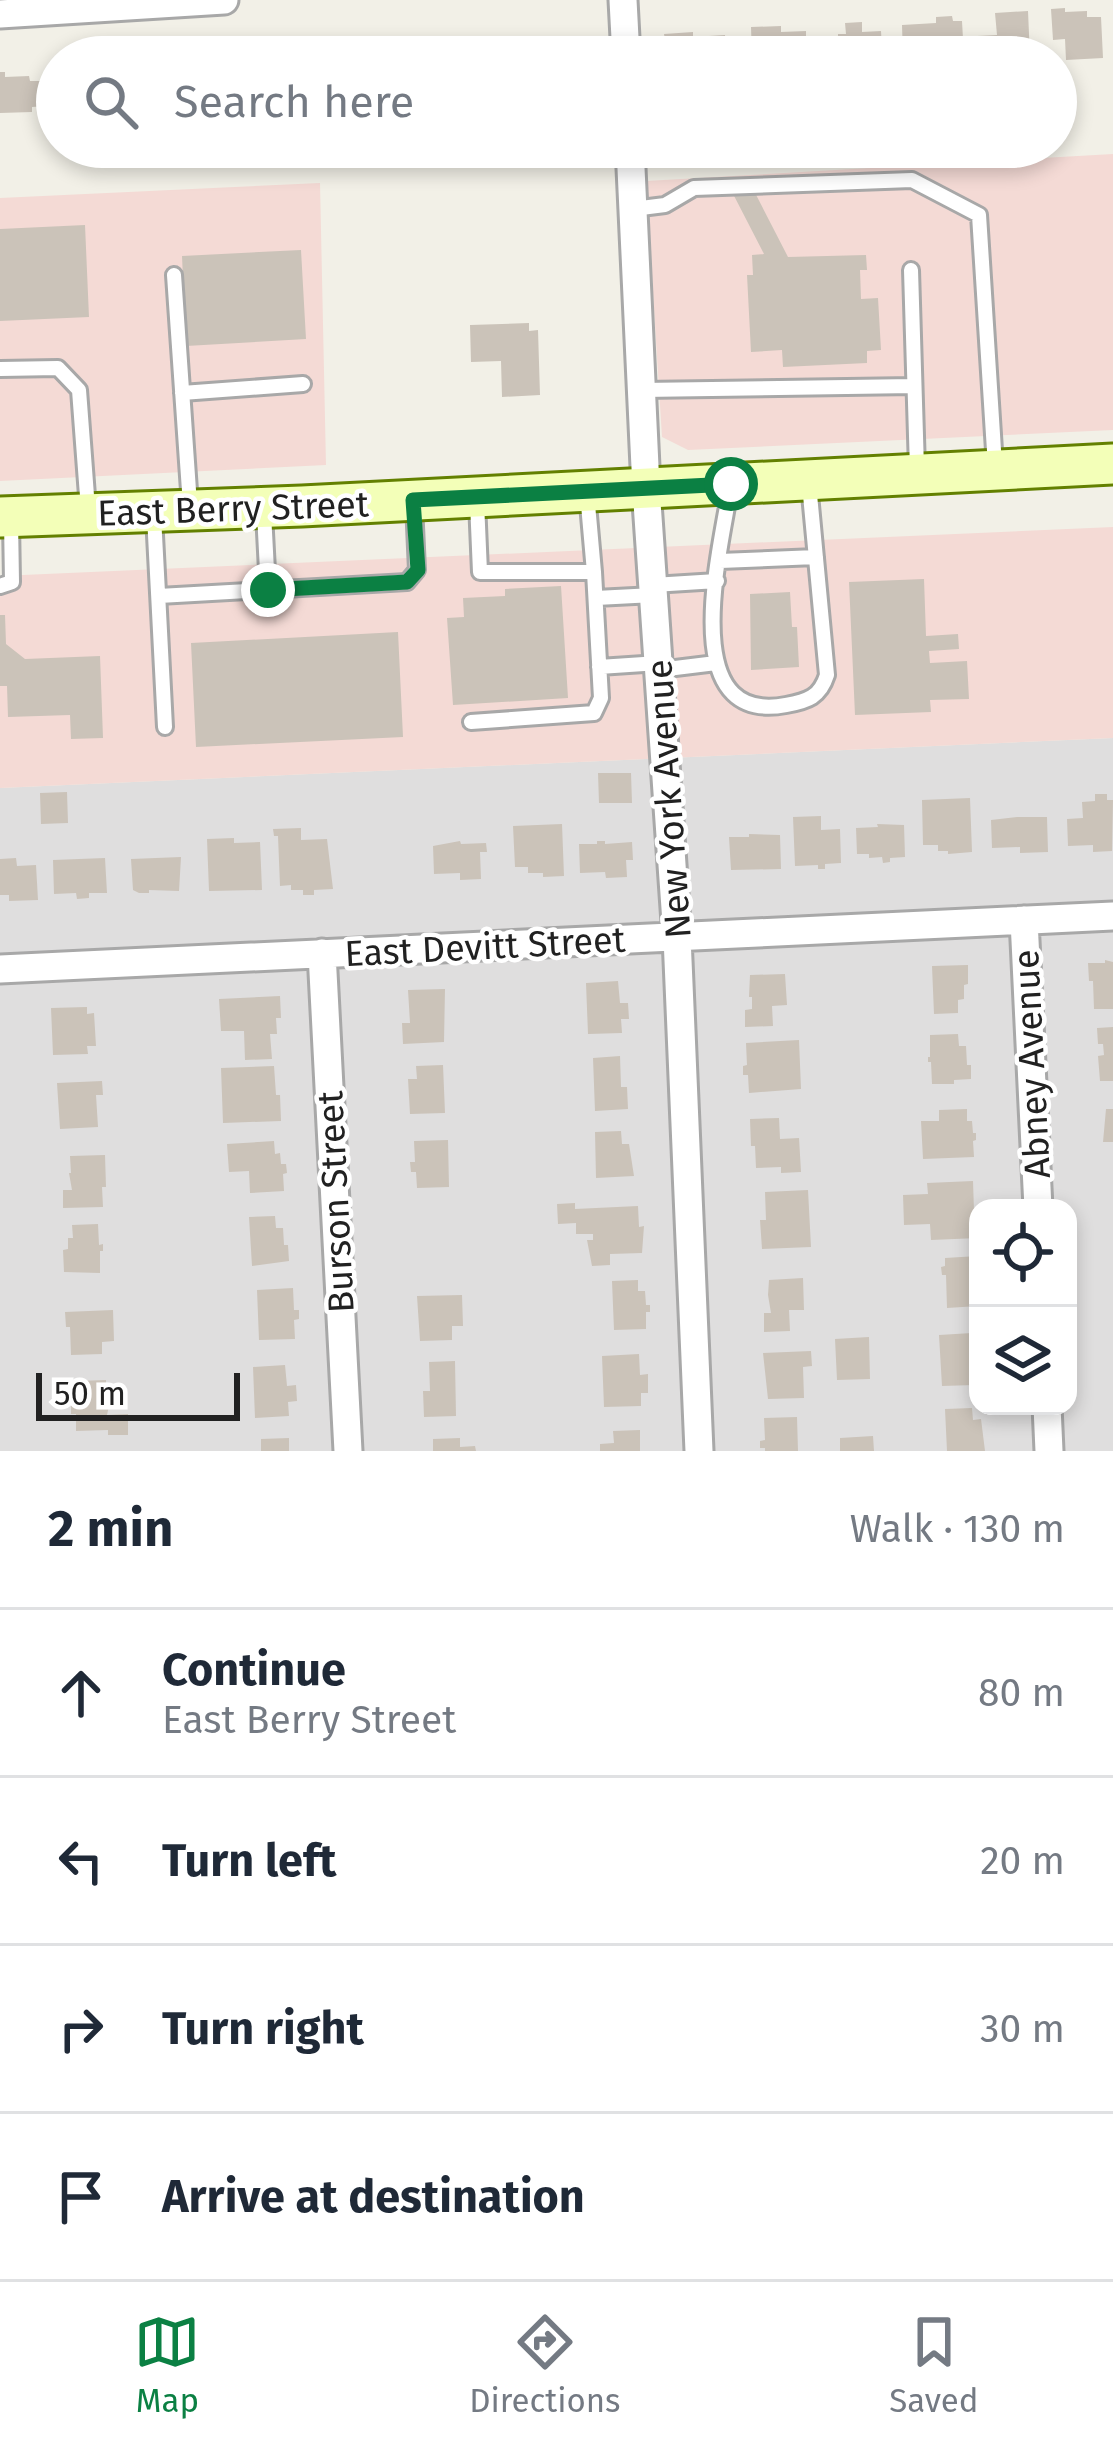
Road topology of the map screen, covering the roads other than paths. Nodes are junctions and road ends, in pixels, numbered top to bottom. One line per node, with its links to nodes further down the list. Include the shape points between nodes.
1 (224, 0): 3 (street)
2 (623, 0): 4 (street)
3 (0, 14)
4 (625, 36)
5 (631, 168): 6 (street, New York Avenue)
6 (633, 209): 12 (street, New York Avenue); 15 (lane, via 665,206 694,188 912,180 979,215)
7 (911, 270): 11 (lane)
8 (174, 275): 13 (lane)
9 (0, 369): 25 (lane, via 58,368 79,390)
10 (304, 384): 13 (lane)
11 (914, 386): 12 (lane); 16 (lane)
12 (641, 390): 19 (street, New York Avenue)
13 (182, 393): 24 (lane)
14 (1113, 464): 15 (main road, East Berry Street)
15 (995, 471): 16 (main road, East Berry Street)
16 (917, 474): 17 (main road, East Berry Street)
17 (808, 480): 18 (main road, East Berry Street); 27 (lane)
18 (731, 484): 19 (main road, East Berry Street); 28 (lane)
19 (646, 488): 20 (main road, East Berry Street); 33 (street, New York Avenue)
20 (587, 491): 21 (main road, East Berry Street); 29 (lane)
21 (477, 497): 22 (main road, East Berry Street); 29 (lane, via 480,572)
22 (413, 500): 23 (main road, East Berry Street); 32 (lane, via 418,570 407,582)
23 (264, 508): 24 (main road, East Berry Street); 32 (lane)
24 (172, 511): 25 (main road, East Berry Street); 34 (lane)
25 (88, 514): 26 (main road, East Berry Street)
26 (5, 516): 31 (lane, via 12,581)
27 (816, 556): 28 (lane); 36 (lane, via 822,691 764,709 726,689)
28 (719, 561): 30 (lane)
29 (594, 572): 35 (lane)
30 (717, 581): 33 (lane); 36 (lane)
31 (0, 586)
32 (268, 590): 34 (lane)
33 (653, 590): 35 (lane); 37 (street, New York Avenue)
34 (158, 596): 40 (lane)
35 (596, 598): 38 (lane)
36 (716, 662): 37 (lane)
37 (659, 666): 38 (lane); 43 (street, New York Avenue)
38 (599, 667): 39 (lane, via 594,713)
39 (471, 722)
40 (165, 727)
41 (1113, 916): 42 (street, East Devitt Street)
42 (1024, 920): 43 (street, East Devitt Street); 46 (street, Abney Avenue)
43 (677, 937): 44 (street, East Devitt Street); 49 (street, New York Avenue)
44 (322, 953): 45 (street, East Devitt Street); 48 (street, Burson Street)
45 (0, 969)
46 (1038, 1199)
47 (1047, 1415): 50 (street)
48 (348, 1451)
49 (699, 1451)
50 (1049, 1451)

